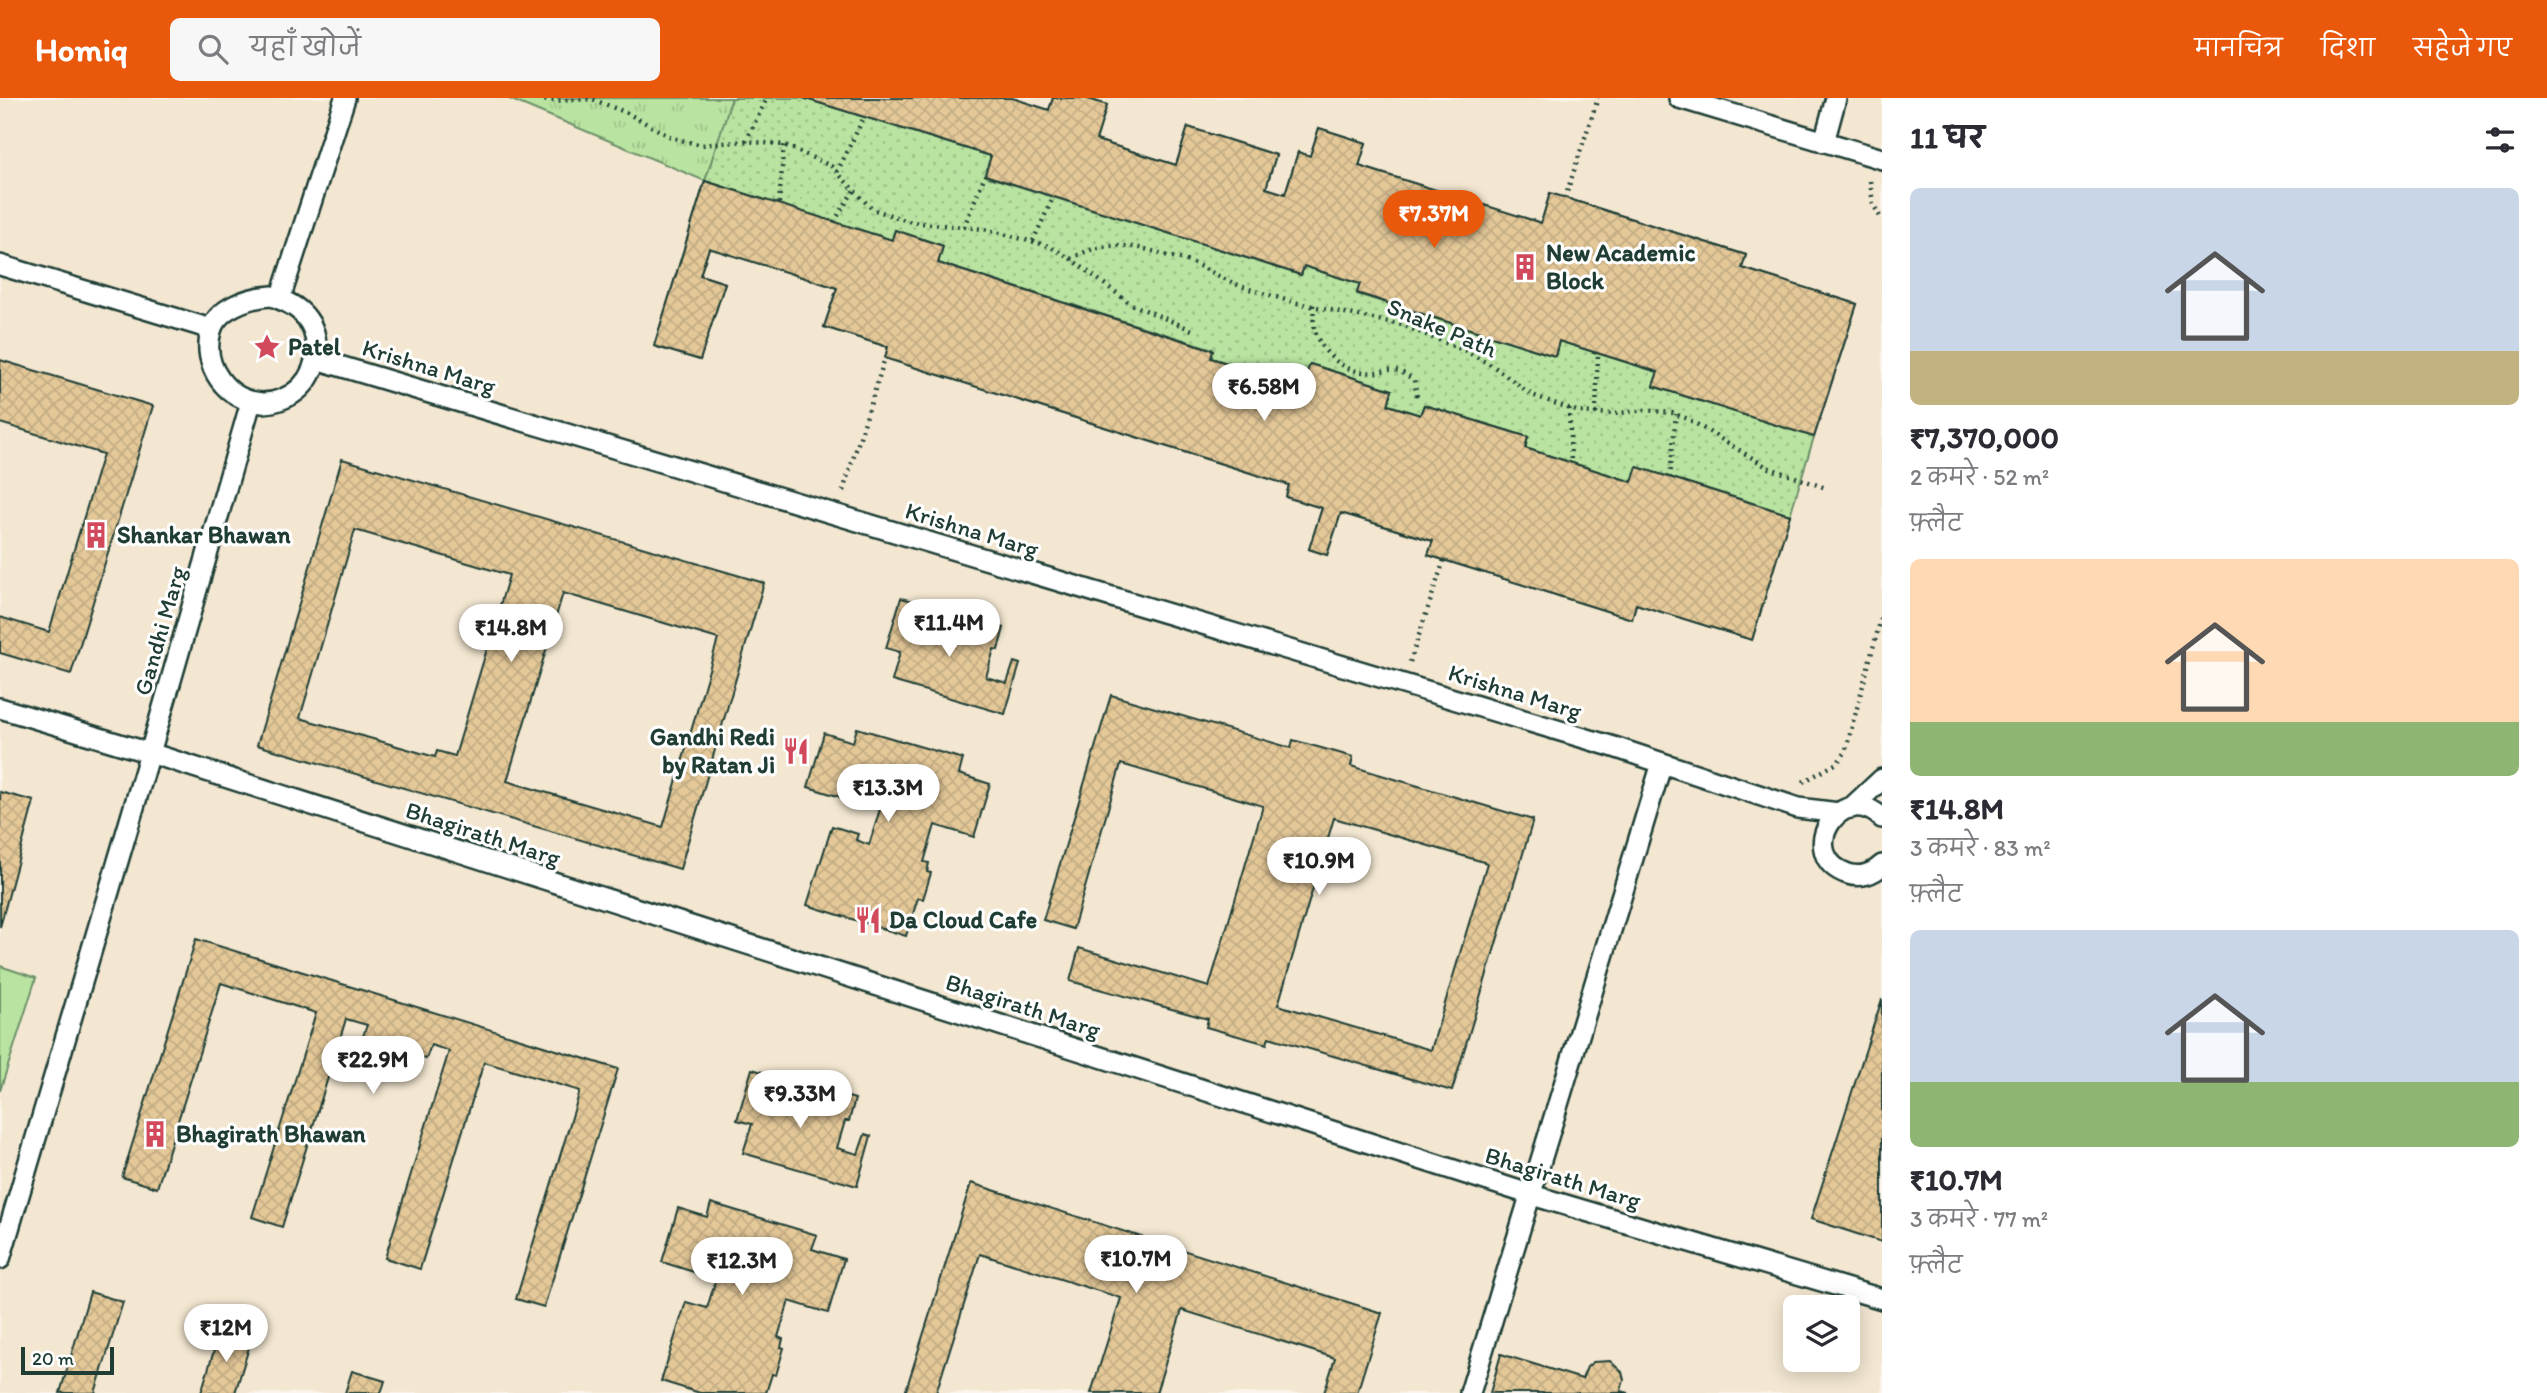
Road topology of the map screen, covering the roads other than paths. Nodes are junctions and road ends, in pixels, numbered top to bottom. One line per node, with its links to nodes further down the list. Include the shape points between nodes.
1 (345, 98): 7 (lane)
2 (1679, 98): 4 (lane)
3 (1836, 98): 4 (lane)
4 (1814, 139): 5 (lane)
5 (1878, 158)
6 (0, 265): 8 (lane)
7 (280, 299): 8 (lane, via 255,297 237,303); 9 (lane, via 301,312 311,326)
8 (211, 329): 10 (lane, via 212,366 220,382)
9 (316, 359): 10 (lane, via 300,389 269,403); 13 (lane, Krishna Marg)
10 (251, 402): 12 (lane, Gandhi Marg)
11 (0, 708): 12 (lane, Bhagirath Marg)
12 (150, 753): 18 (lane, Bhagirath Marg); 19 (lane, Gandhi Marg)
13 (1662, 763): 15 (lane, Krishna Marg, via 1798,808); 18 (lane)
14 (1882, 779): 15 (lane)
15 (1845, 810): 16 (lane, Krishna Marg, via 1864,807); 17 (lane, via 1829,822 1824,835 1829,860 1838,870 1864,876)
16 (1882, 818)
17 (1882, 864)
18 (1532, 1195): 20 (lane, Bhagirath Marg); 21 (lane)
19 (0, 1259)
20 (1882, 1299)
21 (1470, 1393)

